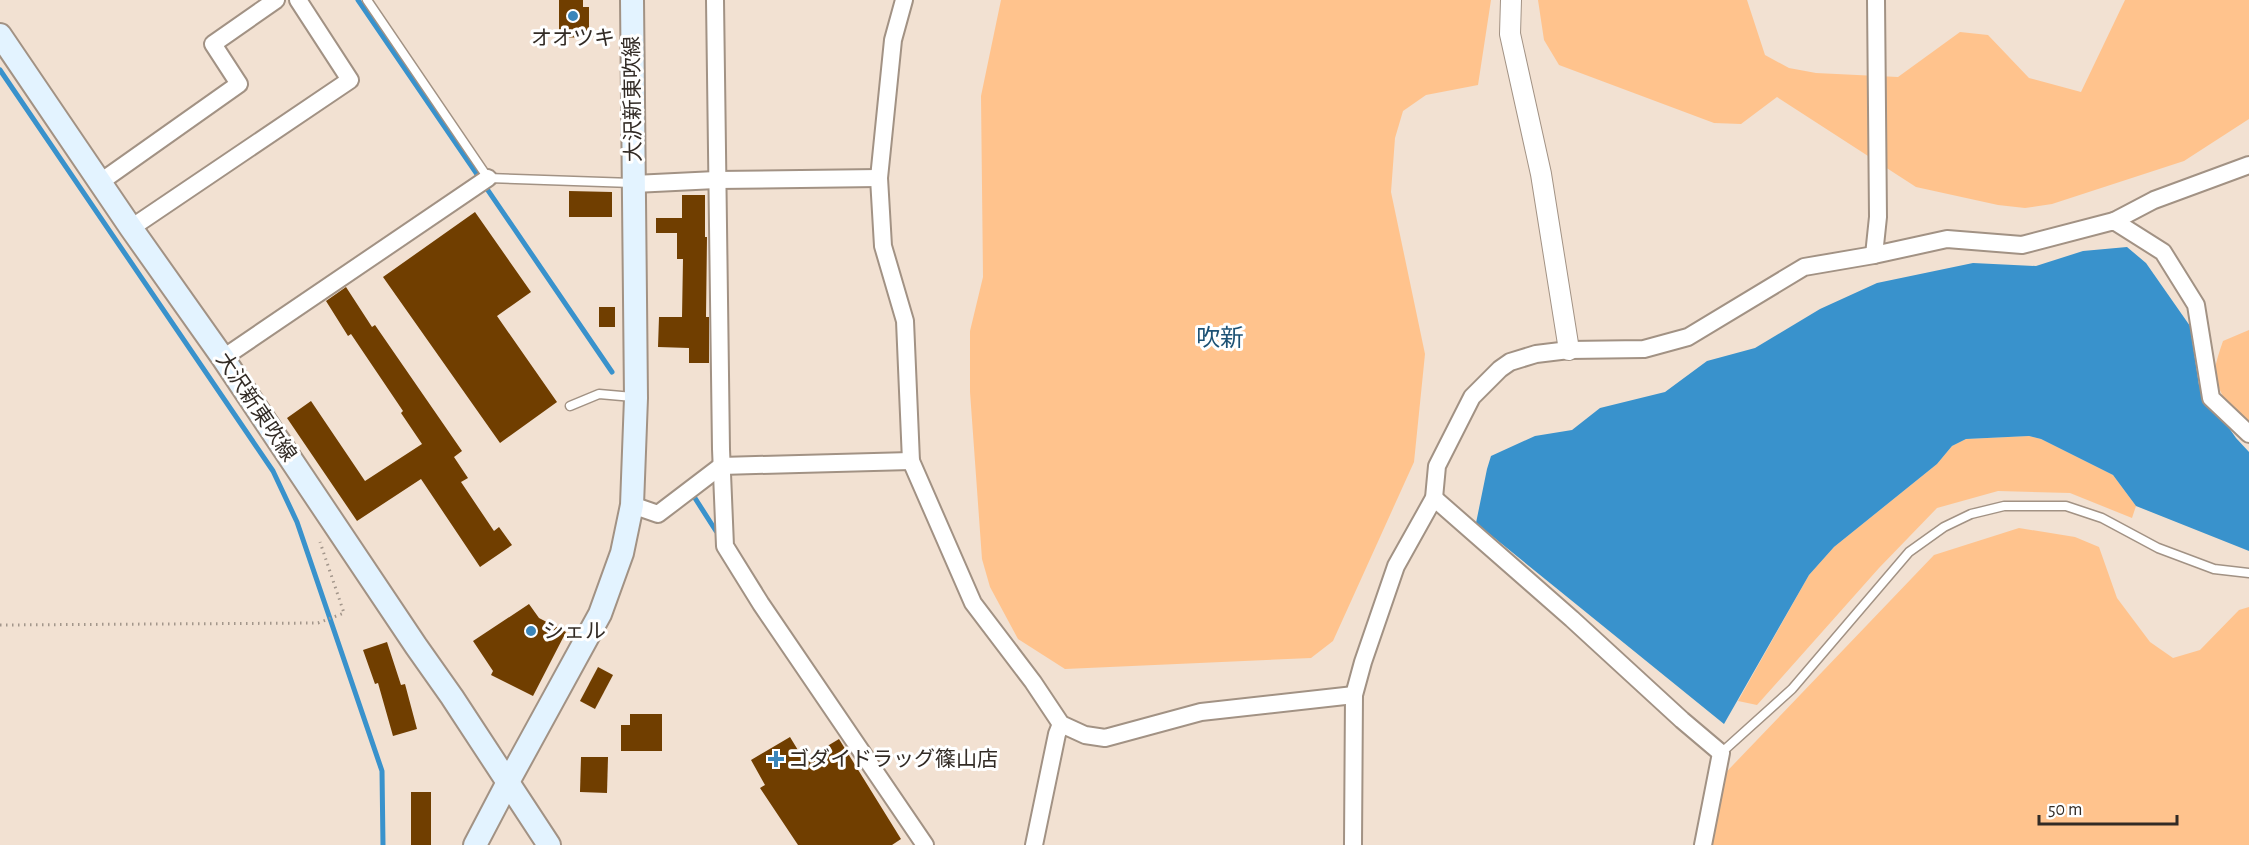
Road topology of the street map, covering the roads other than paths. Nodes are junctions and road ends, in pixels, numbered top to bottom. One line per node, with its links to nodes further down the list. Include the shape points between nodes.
1 (276, 0): 14 (street, via 213,44 239,84)
2 (298, 0): 17 (street, via 350,80)
3 (367, 0): 11 (lane)
4 (632, 0): 15 (main road, 大沢新東吹線)
5 (715, 0): 13 (street)
6 (904, 0): 12 (street, via 893,40)
7 (1511, 0): 19 (street, via 1510,34 1541,174)
8 (1876, 0): 18 (street, via 1878,217)
9 (0, 35): 14 (main road, 大沢新東吹線)
10 (2249, 165): 16 (street, via 2154,200)
11 (488, 178): 15 (lane); 20 (street)
12 (879, 178): 13 (street); 24 (street, via 883,246 904,321)
13 (716, 180): 15 (street); 25 (street)
14 (99, 183): 17 (main road, 大沢新東吹線)
15 (634, 183): 21 (main road, 大沢新東吹線)
16 (2114, 220): 18 (street, via 2022,245 1947,239); 23 (street, via 2163,252 2196,305 2211,398)
17 (131, 228): 20 (main road, 大沢新東吹線)
18 (1874, 255): 19 (street, via 1804,267 1688,337 1644,349)
19 (1569, 350): 26 (street, via 1510,362 1472,397 1437,466)
20 (223, 358): 32 (main road, 大沢新東吹線)
21 (636, 398): 22 (lane, via 599,394); 27 (main road, 大沢新東吹線)
22 (570, 406)
23 (2249, 434)
24 (911, 461): 25 (street); 30 (street, via 973,603)
25 (721, 466): 27 (street, via 658,514); 35 (street, via 725,546)
26 (1434, 498): 29 (street, via 1396,566); 31 (street)
27 (632, 505): 32 (main road, 大沢新東吹線, via 622,553 600,614)
28 (2249, 573): 31 (lane, via 2214,568 2158,548 2102,518 2066,506 2004,506 1971,514 1944,527 1909,552 1792,689)
29 (1354, 696): 30 (street, via 1201,712 1105,738 1085,735); 37 (street)
30 (1061, 724): 36 (street)
31 (1721, 753): 38 (street)
32 (508, 782): 33 (main road); 34 (main road, 大沢新東吹線)
33 (475, 845)
34 (549, 845)
35 (925, 845)
36 (1034, 845)
37 (1353, 845)
38 (1703, 845)

